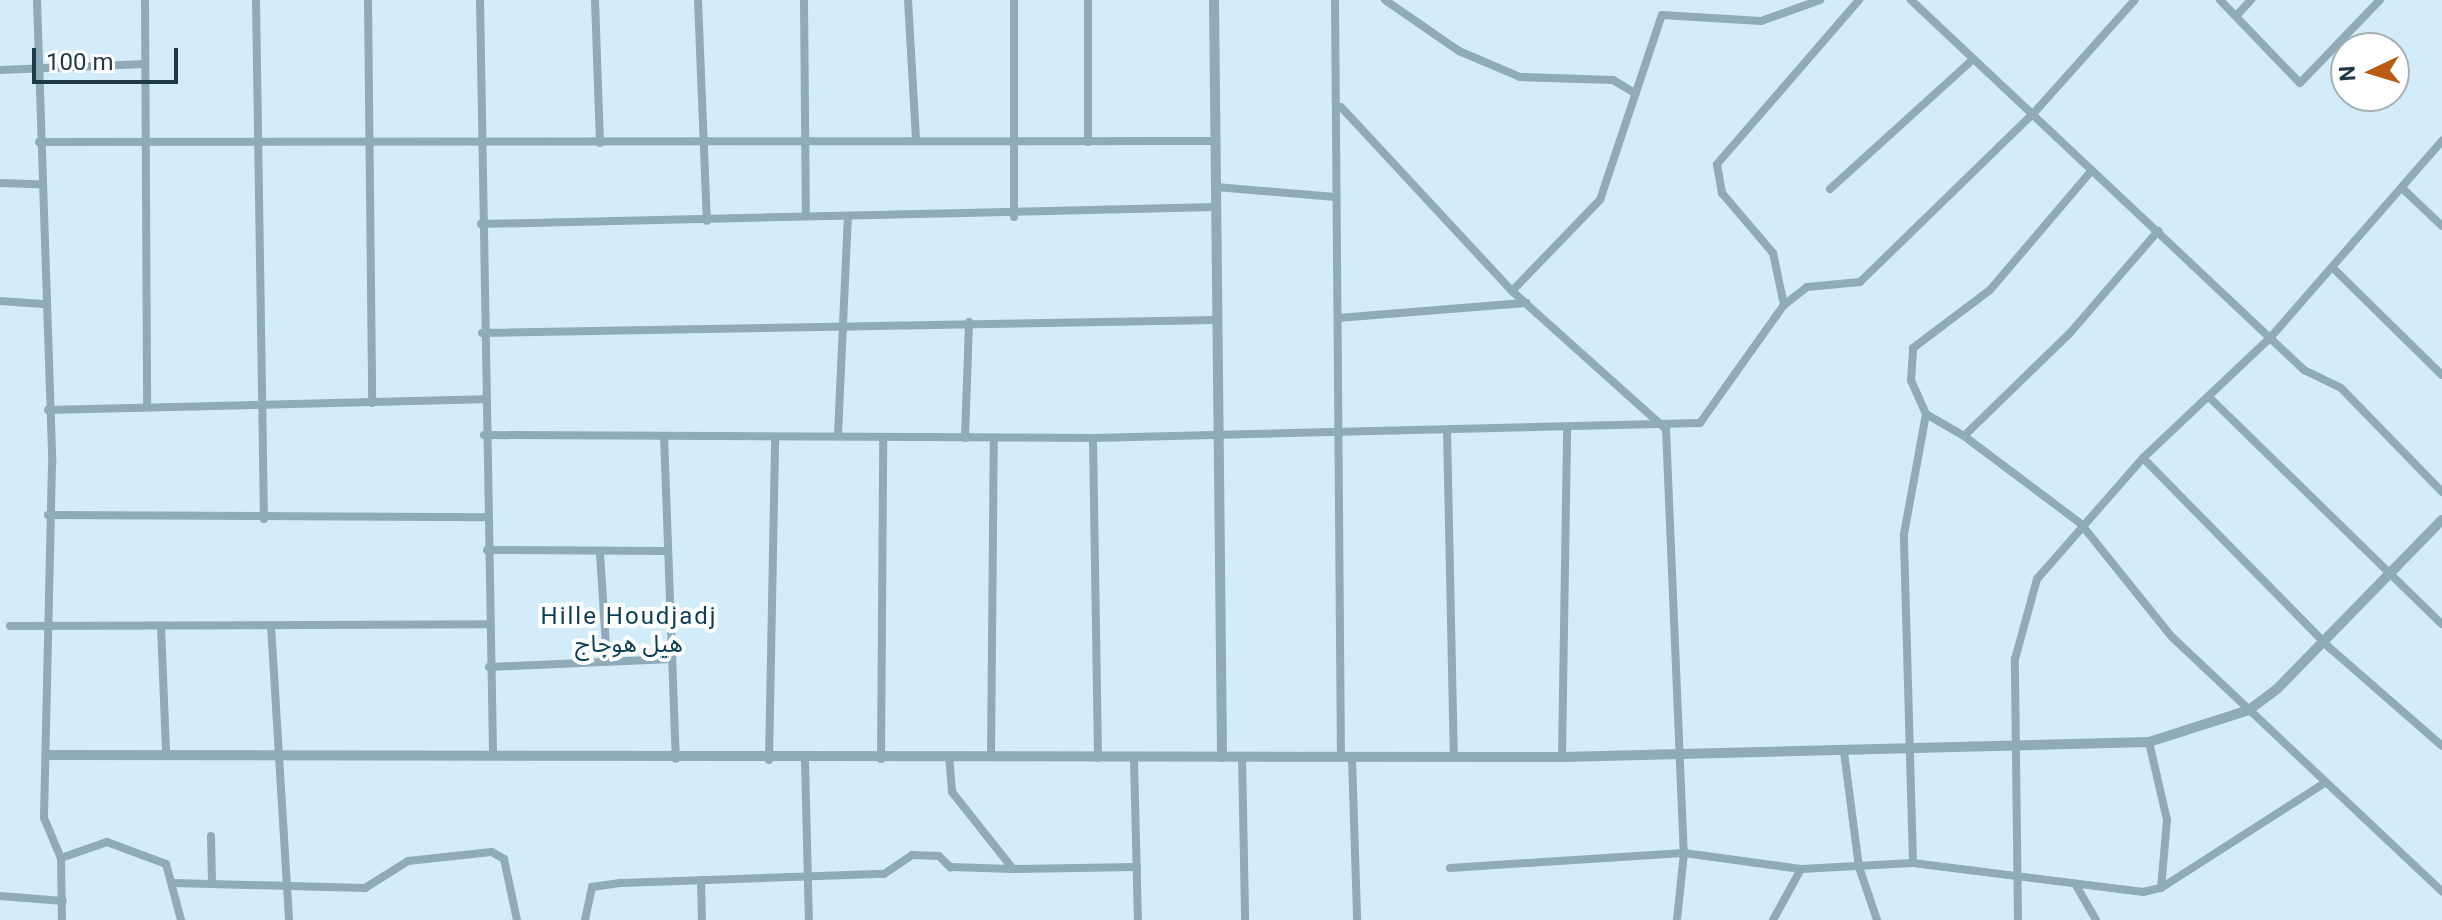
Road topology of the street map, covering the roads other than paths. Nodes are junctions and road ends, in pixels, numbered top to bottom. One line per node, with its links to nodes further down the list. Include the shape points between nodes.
1 (37, 0): 26 (street)
2 (145, 0): 24 (street)
3 (256, 0): 42 (street)
4 (368, 0): 41 (street)
5 (480, 0): 38 (street)
6 (595, 0): 39 (street)
7 (698, 0): 36 (street)
8 (804, 0): 30 (street)
9 (908, 0): 31 (street)
10 (1014, 0): 32 (street)
11 (1088, 0): 37 (street)
12 (1214, 0): 33 (street)
13 (1335, 0): 28 (street)
14 (1385, 0): 27 (street, via 1459,51 1520,77 1613,80)
15 (1820, 0): 27 (street, via 1761,21 1662,15)
16 (1859, 0): 63 (street, via 1717,164 1722,193 1773,253)
17 (1911, 0): 23 (street)
18 (2135, 0): 29 (street)
19 (2220, 0): 22 (street)
20 (2251, 0): 22 (street)
21 (2380, 0): 22 (street, via 2300,83)
22 (2237, 15)
23 (1971, 61): 29 (street); 48 (street)
24 (145, 64): 26 (street); 40 (street)
25 (0, 70): 26 (street)
26 (38, 70): 35 (street)
27 (1635, 93): 59 (street, via 1600,200)
28 (1341, 107): 49 (street); 59 (street)
29 (2032, 115): 43 (street); 63 (street, via 1860,282 1807,287)
30 (806, 138): 31 (street); 36 (street); 51 (street)
31 (916, 140): 32 (street)
32 (1011, 141): 37 (street); 53 (street)
33 (1216, 141): 37 (street); 46 (street)
34 (2442, 141): 47 (street)
35 (39, 142): 40 (street); 45 (street)
36 (701, 142): 39 (street); 54 (street)
37 (1088, 142)
38 (480, 143): 39 (street); 41 (street); 55 (street)
39 (600, 143)
40 (148, 144): 42 (street); 75 (street)
41 (371, 144): 42 (street); 73 (street)
42 (255, 146): 74 (street)
43 (2092, 170): 57 (street); 77 (street, via 1990,290 1913,348 1911,380)
44 (0, 183): 45 (street)
45 (38, 184): 62 (street)
46 (1216, 187): 49 (street); 50 (street)
47 (2402, 188): 56 (street); 58 (street)
48 (1830, 189)
49 (1336, 197): 64 (street)
50 (1216, 207): 53 (street); 65 (street)
51 (806, 215): 52 (street); 54 (street)
52 (848, 217): 53 (street); 67 (street)
53 (1014, 217)
54 (707, 221): 55 (street)
55 (481, 224): 68 (street)
56 (2442, 226)
57 (2158, 231): 69 (street); 86 (street, via 2070,333)
58 (2334, 269): 69 (street); 70 (street)
59 (1512, 291): 61 (street)
60 (0, 301): 62 (street)
61 (1526, 303): 64 (street); 79 (street)
62 (43, 304): 76 (street)
63 (1784, 305): 79 (street, via 1706,419)
64 (1338, 318): 82 (street)
65 (1217, 320): 66 (street); 81 (street)
66 (969, 322): 67 (street); 89 (street)
67 (842, 326): 68 (street); 84 (street)
68 (482, 333): 72 (street)
69 (2270, 338): 71 (street); 93 (street, via 2311,376 2341,388)
70 (2442, 375)
71 (2209, 397): 92 (street); 102 (street)
72 (483, 399): 73 (street); 83 (street)
73 (372, 403): 74 (street)
74 (259, 405): 75 (street); 96 (street)
75 (147, 406): 76 (street)
76 (48, 410): 94 (street)
77 (1926, 414): 86 (street); 118 (street, via 1904,534)
78 (1567, 429): 79 (street); 80 (street); 130 (street)
79 (1666, 429): 122 (street)
80 (1447, 430): 82 (street); 129 (street)
81 (1219, 431): 82 (street); 91 (street); 126 (street)
82 (1339, 431): 128 (street)
83 (484, 435): 85 (street); 95 (street)
84 (838, 435): 87 (street); 88 (street)
85 (664, 436): 87 (street); 100 (street)
86 (1964, 436): 98 (street)
87 (775, 437): 135 (street)
88 (883, 437): 89 (street); 132 (street)
89 (965, 438): 90 (street)
90 (994, 438): 91 (street); 125 (street)
91 (1093, 438): 131 (street)
92 (2143, 458): 98 (street); 109 (street)
93 (2442, 492)
94 (48, 515): 96 (street); 107 (street)
95 (486, 517): 96 (street); 99 (street)
96 (264, 519)
97 (2442, 520): 102 (street)
98 (2081, 524): 113 (street, via 2172,637); 116 (street, via 2037,579 2020,634)
99 (487, 550): 101 (street); 103 (street)
100 (668, 551): 101 (street); 110 (street)
101 (600, 553): 111 (street)
102 (2391, 574): 104 (street); 109 (street)
103 (488, 624): 105 (street); 112 (street)
104 (2442, 624)
105 (271, 625): 108 (street); 117 (street)
106 (10, 626): 107 (street)
107 (48, 626): 108 (street); 121 (street)
108 (161, 626): 120 (street)
109 (2325, 640): 113 (street); 115 (street)
110 (672, 659): 111 (street); 134 (street)
111 (607, 662): 112 (street)
112 (489, 667): 123 (street)
113 (2249, 710): 114 (street); 137 (street)
114 (2149, 742): 116 (street); 154 (street, via 2167,820)
115 (2442, 746)
116 (2022, 749): 118 (street); 148 (street)
117 (274, 751): 120 (street); 123 (street); 151 (street)
118 (1915, 751): 119 (street); 141 (street)
119 (1844, 752): 122 (street); 143 (street)
120 (166, 753): 121 (street)
121 (47, 755): 140 (street, via 44,818)
122 (1678, 755): 130 (street); 139 (street)
123 (493, 756): 134 (street)
124 (949, 756): 125 (street); 132 (street); 145 (street, via 952,792)
125 (991, 757): 131 (street)
126 (1222, 757): 127 (street); 133 (street)
127 (1242, 757): 128 (street); 166 (street)
128 (1346, 757): 129 (street); 167 (street)
129 (1454, 757): 130 (street)
130 (1562, 757)
131 (1098, 758): 133 (street)
132 (881, 759): 136 (street)
133 (1134, 759): 142 (street)
134 (676, 760): 135 (street)
135 (769, 760): 136 (street)
136 (805, 761): 147 (street)
137 (2326, 782): 154 (street); 155 (street)
138 (211, 836): 150 (street)
139 (1684, 853): 144 (street); 146 (street); 168 (street)
140 (61, 858): 152 (street, via 107,842 166,864); 157 (street)
141 (1913, 863): 143 (street); 148 (street)
142 (1137, 867): 145 (street); 165 (street)
143 (1859, 867): 146 (street); 170 (street)
144 (1450, 868)
145 (1013, 869): 147 (street, via 950,867 939,856 912,855 884,874)
146 (1801, 869): 169 (street)
147 (808, 875): 149 (street); 164 (street)
148 (2023, 879): 153 (street); 171 (street)
149 (701, 880): 162 (street, via 592,887); 163 (street)
150 (212, 882): 151 (street); 152 (street)
151 (287, 882): 160 (street); 161 (street, via 365,888 408,861 492,852 504,859)
152 (174, 883): 159 (street)
153 (2077, 887): 154 (street); 172 (street)
154 (2161, 888)
155 (2442, 890)
156 (0, 896): 157 (street)
157 (63, 901): 158 (street)
158 (62, 920)
159 (181, 920)
160 (289, 920)
161 (517, 920)
162 (585, 920)
163 (702, 920)
164 (809, 920)
165 (1138, 920)
166 (1245, 920)
167 (1357, 920)
168 (1677, 920)
169 (1773, 920)
170 (1877, 920)
171 (2018, 920)
172 (2096, 920)

